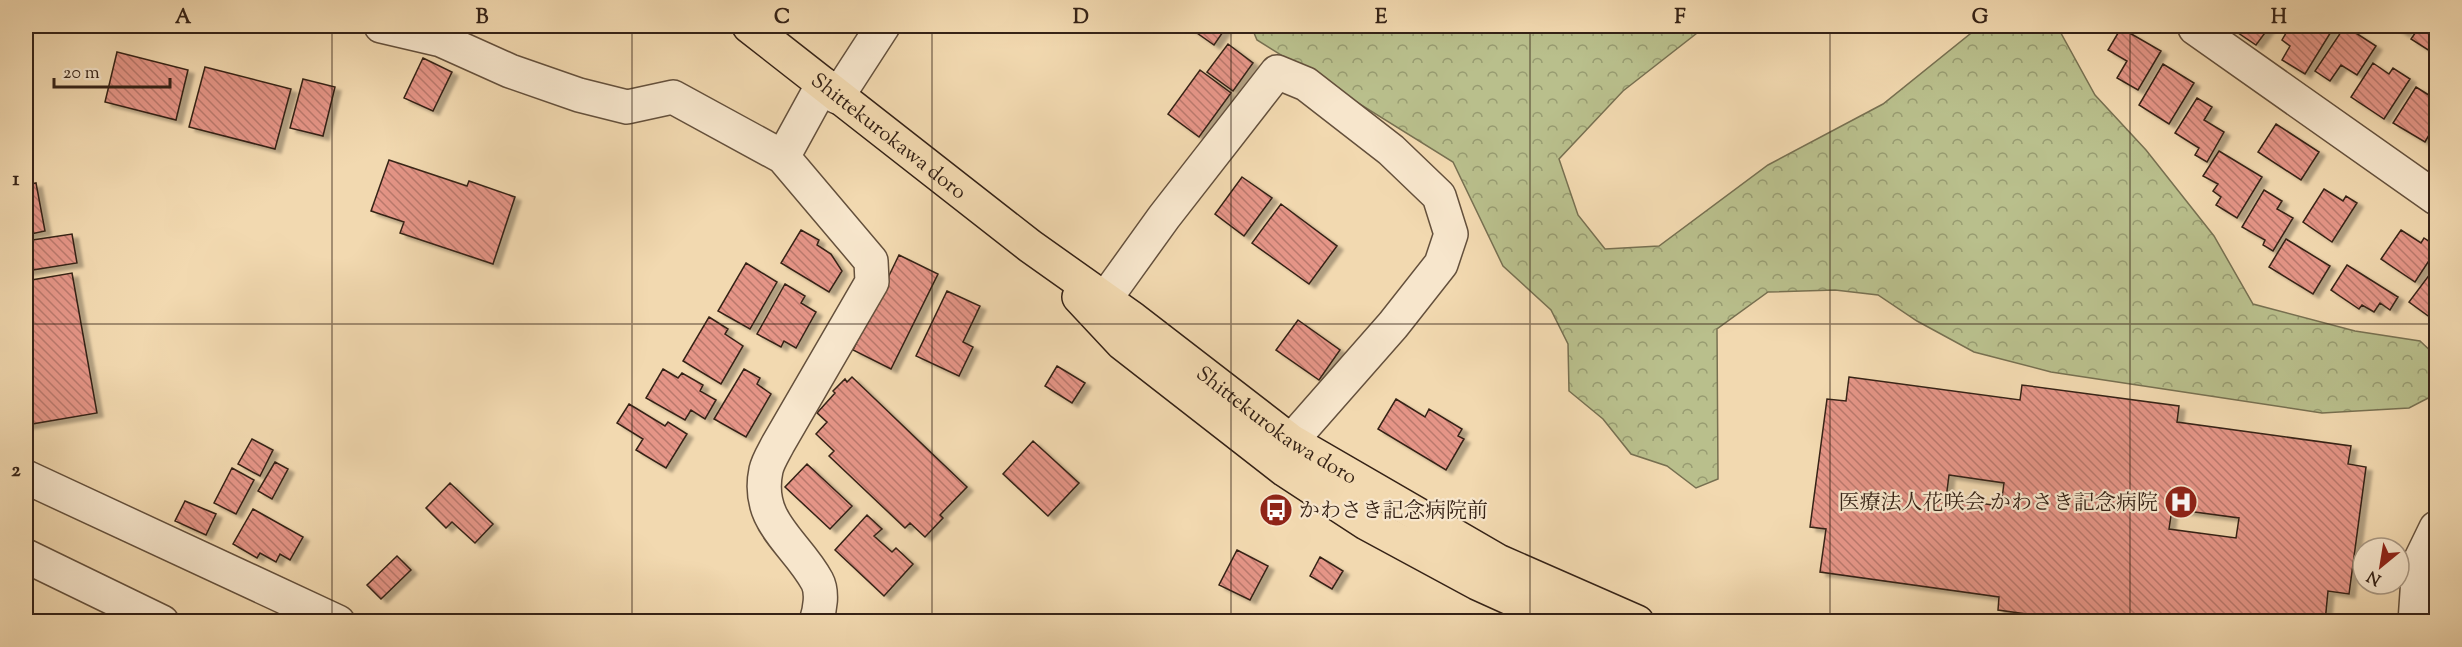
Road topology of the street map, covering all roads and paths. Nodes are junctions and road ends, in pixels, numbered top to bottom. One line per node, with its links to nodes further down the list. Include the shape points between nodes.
1 (381, 26): 6 (street, via 441,40 510,70 598,100 627,107 673,97)
2 (749, 26): 5 (main road, Shittekurokawa doro)
3 (883, 26): 5 (street)
4 (2197, 26): 7 (street)
5 (830, 90): 6 (street); 8 (main road, Shittekurokawa doro)
6 (783, 157): 16 (street, via 871,261 872,282 766,468 764,491 770,514 818,582 820,608)
7 (2436, 198)
8 (1030, 246): 9 (main road, Shittekurokawa doro); 17 (main road, Shittekurokawa doro, via 1122,343 1285,470 1366,523 1477,583)
9 (1105, 299): 10 (main road, Shittekurokawa doro); 10 (street, via 1277,72 1305,84 1391,150 1439,196 1450,234 1441,264)
10 (1291, 441): 18 (main road, Shittekurokawa doro, via 1498,561)
11 (26, 477): 15 (street)
12 (2436, 528): 19 (street, via 2420,563)
13 (26, 556): 14 (street)
14 (162, 621)
15 (338, 621)
16 (816, 621)
17 (1563, 621)
18 (1637, 621)
19 (2415, 621)

